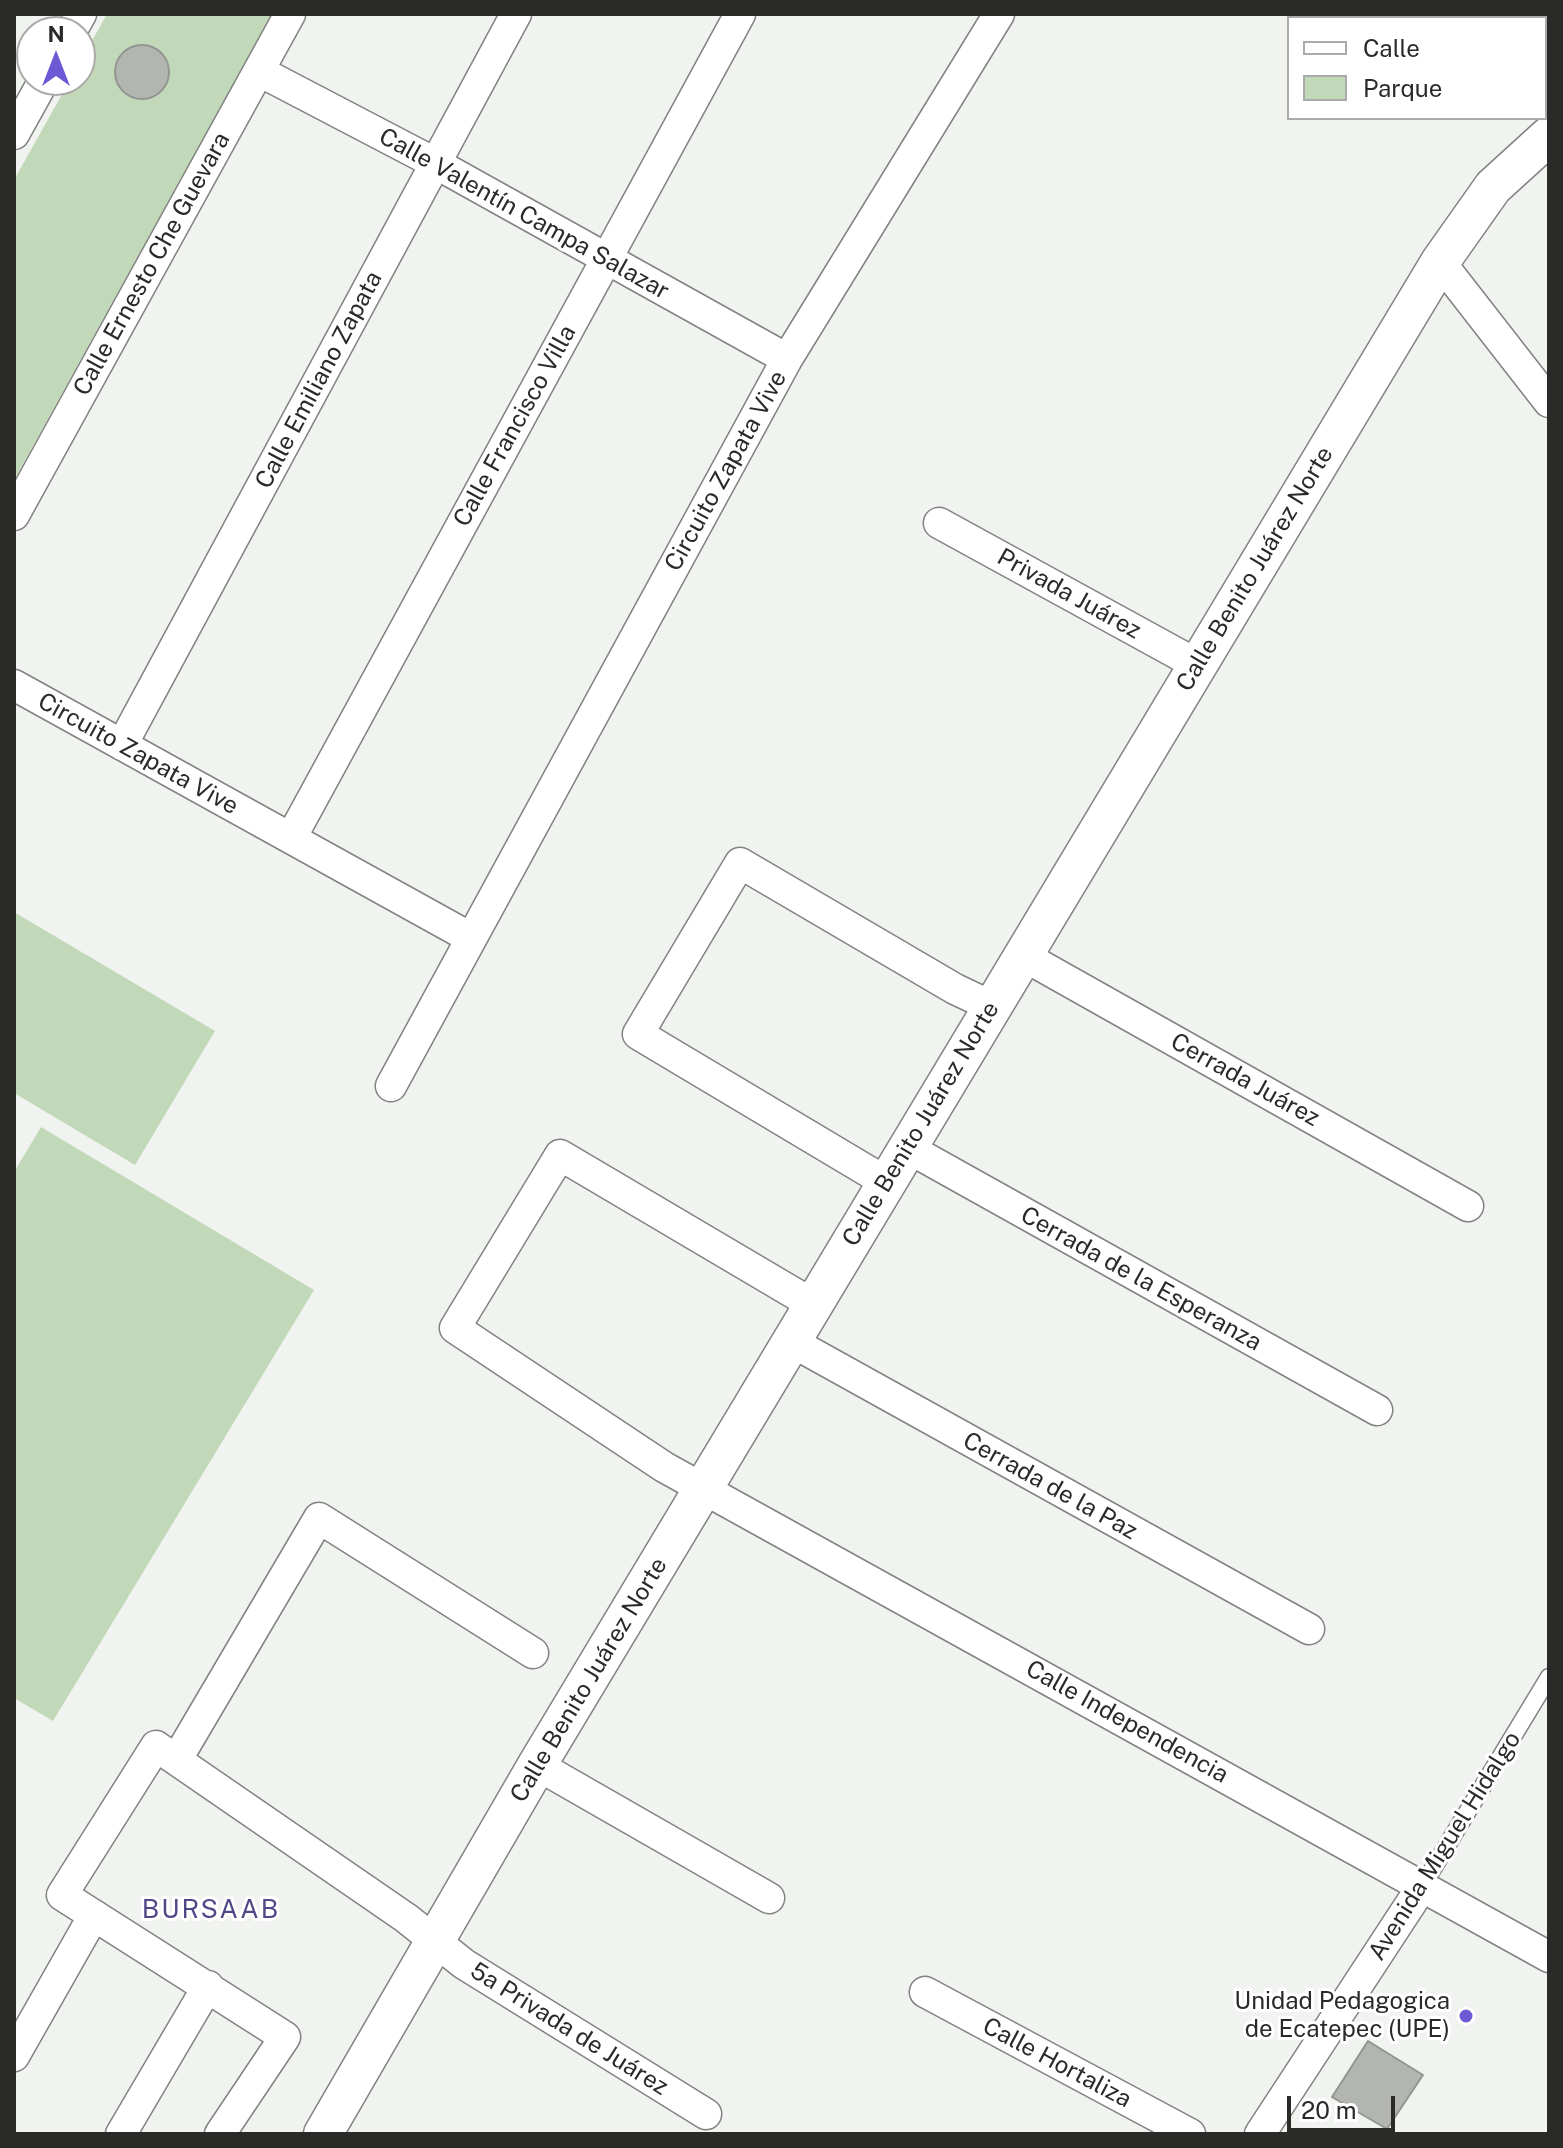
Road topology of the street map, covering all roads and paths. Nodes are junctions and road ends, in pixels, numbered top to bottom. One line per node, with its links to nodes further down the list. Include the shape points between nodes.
1 (290, 14): 5 (street, Calle Ernesto Che Guevara)
2 (516, 14): 9 (street, Calle Emiliano Zapata)
3 (740, 14): 10 (street, Calle Francisco Villa)
4 (999, 14): 12 (street, Circuito Zapata Vive)
5 (259, 71): 9 (street, Calle Valentín Campa Salazar); 14 (street, Calle Ernesto Che Guevara)
6 (35, 96): 7 (street)
7 (14, 134)
8 (1549, 136): 11 (street, Calle Benito Juárez Norte, via 1493,187)
9 (435, 163): 10 (street, Calle Valentín Campa Salazar); 18 (street, Calle Emiliano Zapata)
10 (607, 259): 12 (street, Calle Valentín Campa Salazar); 19 (street, Calle Francisco Villa)
11 (1440, 262): 13 (street); 16 (street, Calle Benito Juárez Norte)
12 (787, 359): 20 (street, Circuito Zapata Vive)
13 (1549, 402)
14 (14, 515)
15 (939, 523): 16 (street, Privada Juárez)
16 (1198, 665): 21 (street, Calle Benito Juárez Norte)
17 (14, 685): 18 (street, Circuito Zapata Vive)
18 (122, 745): 19 (street, Circuito Zapata Vive)
19 (291, 838): 20 (street, Circuito Zapata Vive)
20 (471, 938): 23 (street, Circuito Zapata Vive)
21 (1022, 955): 22 (street, Calle Benito Juárez Norte); 26 (street, Cerrada Juárez)
22 (991, 1006): 24 (street, Calle Benito Juárez Norte); 25 (street, via 740,863 638,1034)
23 (391, 1086)
24 (906, 1147): 25 (street, Calle Benito Juárez Norte); 29 (street, Cerrada de la Esperanza)
25 (886, 1182): 27 (street, Calle Benito Juárez Norte)
26 (1468, 1206)
27 (814, 1305): 28 (street, Calle Benito Juárez Norte); 30 (street, Calle Independencia, via 560,1155 471,1301 455,1328)
28 (792, 1342): 30 (street, Calle Benito Juárez Norte); 31 (street, Cerrada de la Paz)
29 (1377, 1410)
30 (704, 1488): 35 (street, Calle Benito Juárez Norte); 36 (street, Calle Independencia)
31 (1309, 1629)
32 (533, 1653): 34 (street, via 319,1518)
33 (1549, 1677): 36 (lane, Avenida Miguel Hidalgo)
34 (177, 1759): 38 (street, via 156,1746 62,1895); 39 (street, 5a Privada de Juárez)
35 (537, 1765): 37 (street); 39 (street, Calle Benito Juárez Norte)
36 (1423, 1885): 40 (street, Calle Independencia); 49 (street, Avenida Miguel Hidalgo)
37 (769, 1898)
38 (94, 1915): 41 (street); 43 (street)
39 (434, 1939): 44 (street, 5a Privada de Juárez, via 464,1964); 47 (street, Calle Benito Juárez Norte)
40 (1549, 1957)
41 (208, 1986): 45 (street); 46 (street, via 285,2037)
42 (925, 1992): 48 (street, Calle Hortaliza)
43 (14, 2056)
44 (706, 2114)
45 (121, 2134)
46 (220, 2134)
47 (323, 2134)
48 (1190, 2134)
49 (1260, 2134)

